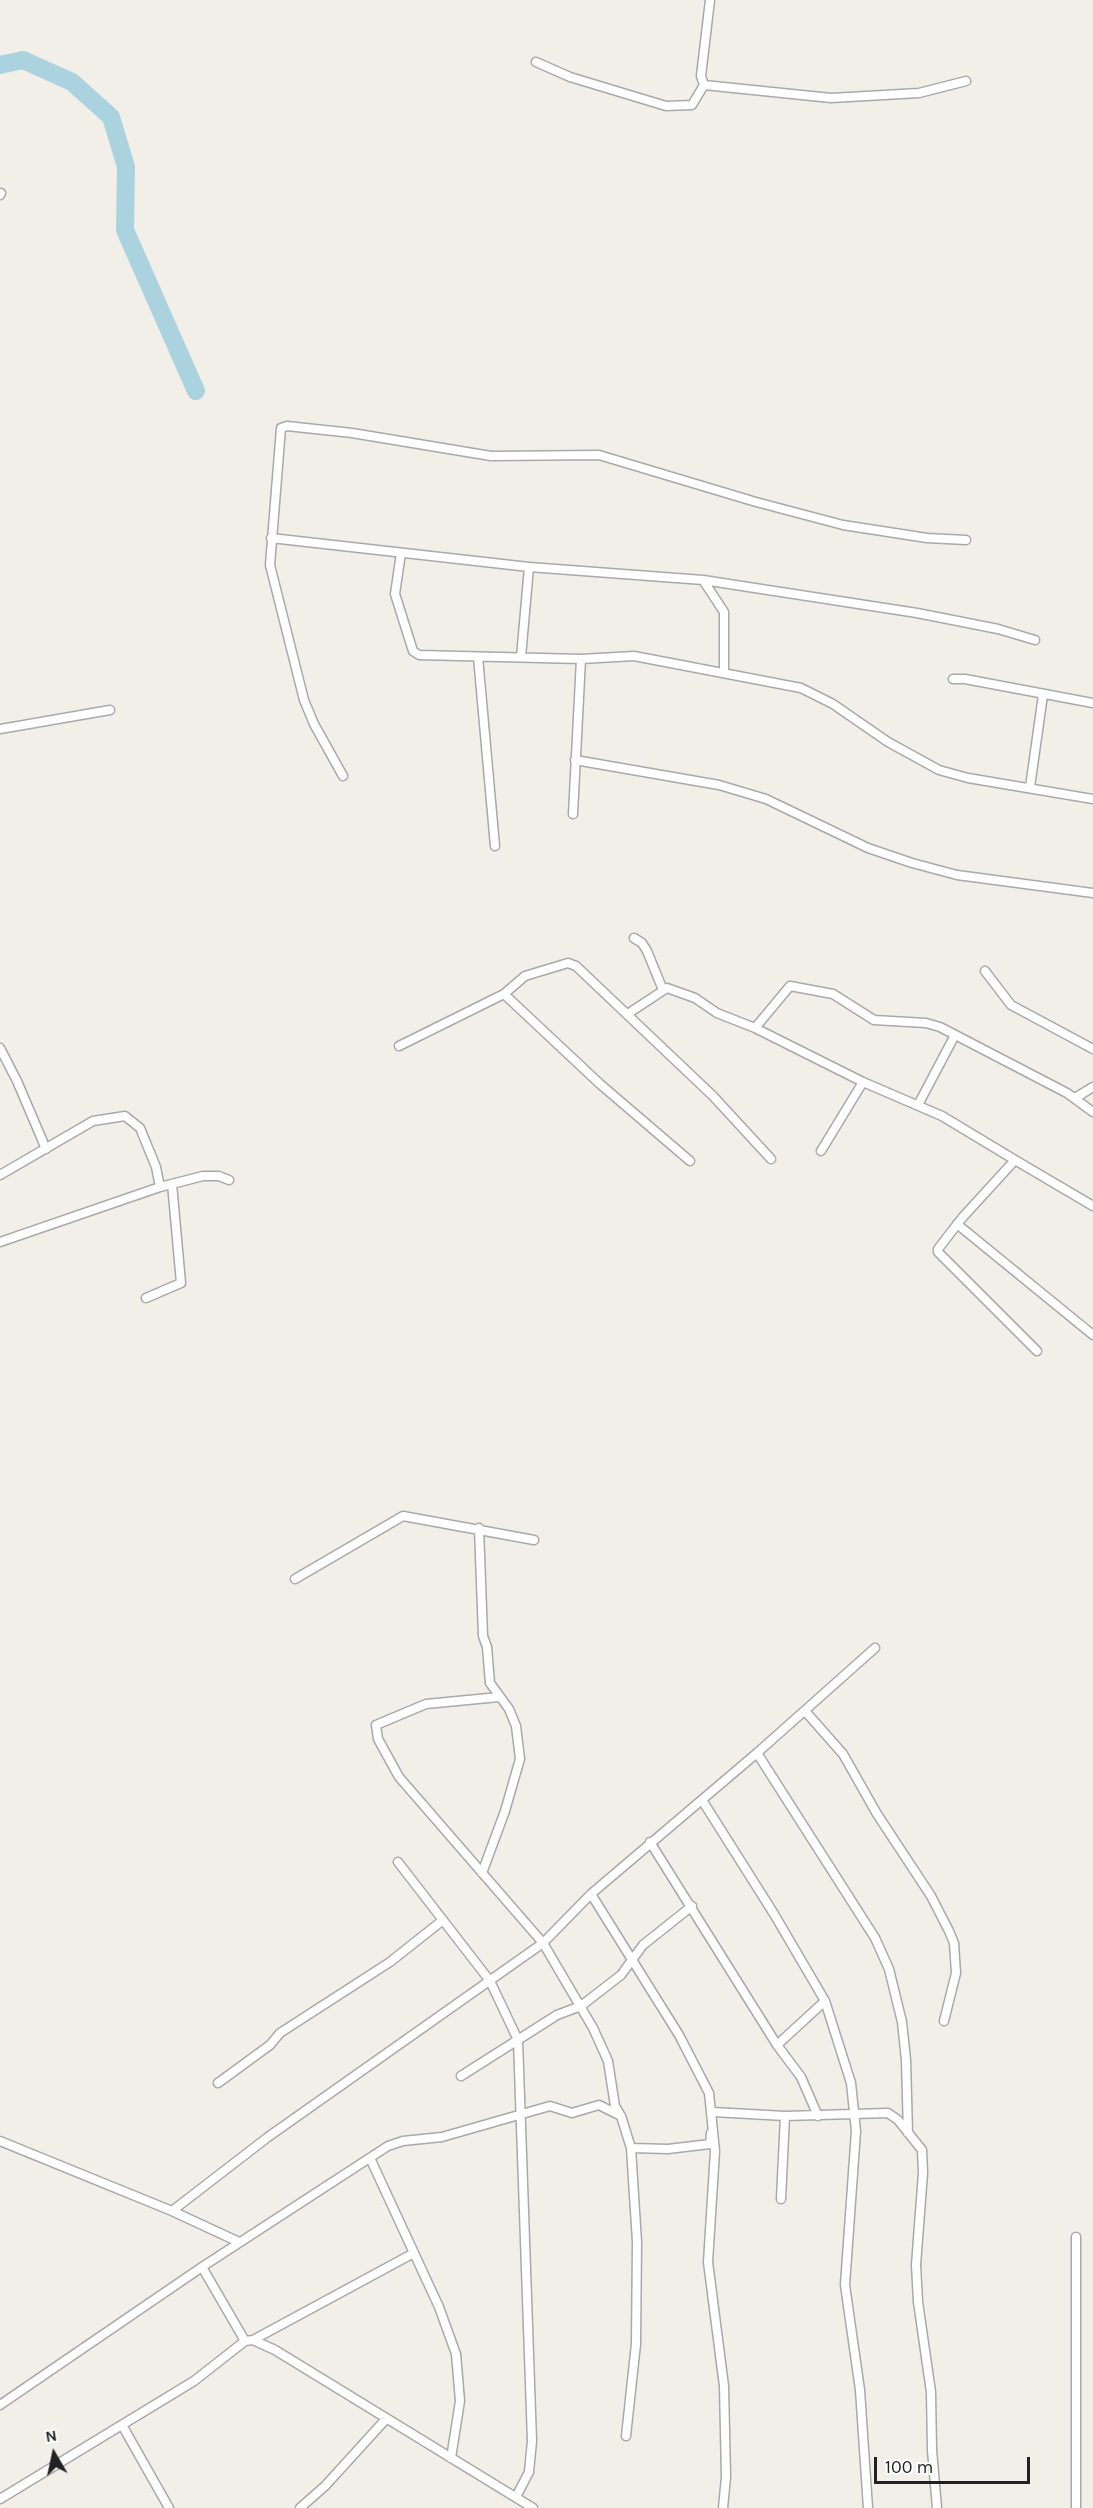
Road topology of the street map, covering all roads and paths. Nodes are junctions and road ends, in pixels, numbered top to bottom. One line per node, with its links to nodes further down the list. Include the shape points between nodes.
1 (710, 0): 4 (street, via 701,76)
2 (536, 62): 4 (street, via 570,77 666,106 692,105)
3 (966, 81): 4 (street, via 919,93 831,98)
4 (704, 85)
5 (271, 538): 6 (street, via 278,432 287,426 490,456 598,455 843,525); 7 (street); 21 (street, via 270,565 304,700)
6 (966, 540)
7 (401, 553): 8 (street); 11 (street, via 395,594 413,651 425,656)
8 (529, 567): 9 (street); 12 (street)
9 (703, 580): 10 (street, via 916,613 998,628); 14 (street, via 724,612)
10 (1035, 640)
11 (478, 657): 12 (street); 25 (street)
12 (521, 657): 13 (street)
13 (581, 659): 14 (street, via 634,656); 20 (street)
14 (724, 672): 22 (street, via 815,694 939,770)
15 (953, 679): 16 (street)
16 (1043, 695): 17 (street); 22 (street)
17 (1093, 703)
18 (110, 710): 19 (street)
19 (0, 729)
20 (575, 760): 24 (street); 26 (street, via 719,785 766,799 868,848 957,875)
21 (343, 776)
22 (1030, 787): 23 (street)
23 (1093, 799)
24 (573, 814)
25 (495, 846)
26 (1093, 893)
27 (634, 938): 29 (street, via 647,951)
28 (985, 971): 36 (street, via 1011,1005)
29 (663, 990): 31 (street); 32 (street, via 695,998 717,1013)
30 (504, 994): 31 (street, via 525,976 572,964); 34 (street); 46 (street)
31 (629, 1013): 44 (street)
32 (755, 1028): 33 (street, via 789,986 833,994 874,1020 926,1023); 37 (street)
33 (955, 1035): 39 (street); 40 (street)
34 (399, 1046)
35 (0, 1048): 42 (street)
36 (1093, 1049)
37 (863, 1082): 40 (street); 43 (street)
38 (1093, 1087): 39 (street)
39 (1075, 1098): 41 (street)
40 (918, 1105): 45 (street)
41 (1093, 1112)
42 (46, 1149): 47 (street); 50 (street, via 93,1120 125,1116 140,1128)
43 (821, 1151)
44 (771, 1159)
45 (1015, 1160): 51 (street); 52 (street)
46 (690, 1161)
47 (0, 1174)
48 (229, 1180): 49 (street, via 213,1175)
49 (172, 1184): 50 (street); 54 (street, via 181,1283)
50 (160, 1186): 53 (street)
51 (1093, 1206)
52 (957, 1224): 55 (street); 56 (street, via 938,1252)
53 (0, 1242)
54 (146, 1298)
55 (1093, 1335)
56 (1038, 1351)
57 (479, 1528): 58 (street); 59 (street, via 400,1517); 61 (street, via 483,1636 489,1683)
58 (534, 1540)
59 (295, 1579)
60 (875, 1648): 62 (street)
61 (499, 1697): 67 (street, via 516,1726 520,1759); 67 (street, via 434,1702 376,1725 378,1739 399,1777)
62 (805, 1711): 63 (street); 76 (street, via 843,1754 949,1931 956,1973)
63 (757, 1753): 64 (street); 87 (street, via 875,1938 889,1969 903,2022)
64 (702, 1800): 65 (street); 74 (street)
65 (650, 1842): 68 (street); 69 (street)
66 (398, 1862): 70 (street)
67 (482, 1873): 71 (street)
68 (591, 1894): 71 (street); 72 (street)
69 (692, 1906): 72 (street, via 643,1945); 78 (street)
70 (443, 1920): 73 (street); 80 (street, via 390,1962 279,2033 270,2045)
71 (543, 1943): 73 (street); 75 (street)
72 (632, 1959): 75 (street, via 621,1975); 81 (street, via 701,2074)
73 (490, 1982): 77 (street); 92 (street, via 268,2137)
74 (825, 2001): 78 (street); 83 (street, via 846,2064)
75 (581, 2006): 77 (street, via 557,2015); 84 (street, via 604,2050 615,2106)
76 (944, 2021)
77 (518, 2040): 79 (street); 82 (street)
78 (777, 2045): 86 (street, via 801,2077)
79 (461, 2076)
80 (218, 2083)
81 (713, 2112): 85 (street); 89 (street, via 710,2144); 108 (street, via 715,2151 708,2262 724,2386)
82 (522, 2113): 84 (street, via 550,2106 572,2113 599,2105); 90 (street, via 442,2137 396,2143); 103 (street, via 532,2441 529,2472)
83 (856, 2114): 86 (street); 87 (street, via 888,2113); 109 (street, via 845,2285 860,2390)
84 (621, 2116): 89 (street)
85 (785, 2116): 86 (street); 91 (street)
86 (818, 2116)
87 (908, 2133): 110 (street, via 923,2157 916,2265 931,2392)
88 (0, 2141): 92 (street)
89 (630, 2148): 101 (street, via 637,2242 636,2344)
90 (370, 2158): 94 (street); 95 (street)
91 (781, 2199)
92 (172, 2211): 94 (street)
93 (1076, 2237): 111 (street)
94 (240, 2242): 96 (street)
95 (412, 2254): 97 (street); 102 (street, via 439,2307 456,2354 460,2401)
96 (202, 2267): 97 (street); 98 (street)
97 (249, 2341): 99 (street, via 275,2350); 100 (street)
98 (0, 2405)
99 (386, 2419): 102 (street); 106 (street)
100 (122, 2425): 104 (street); 105 (street)
101 (626, 2436)
102 (451, 2458): 103 (street)
103 (516, 2497): 107 (street)
104 (0, 2499)
105 (169, 2508)
106 (300, 2508)
107 (533, 2508)
108 (723, 2508)
109 (868, 2508)
110 (937, 2508)
111 (1076, 2508)

